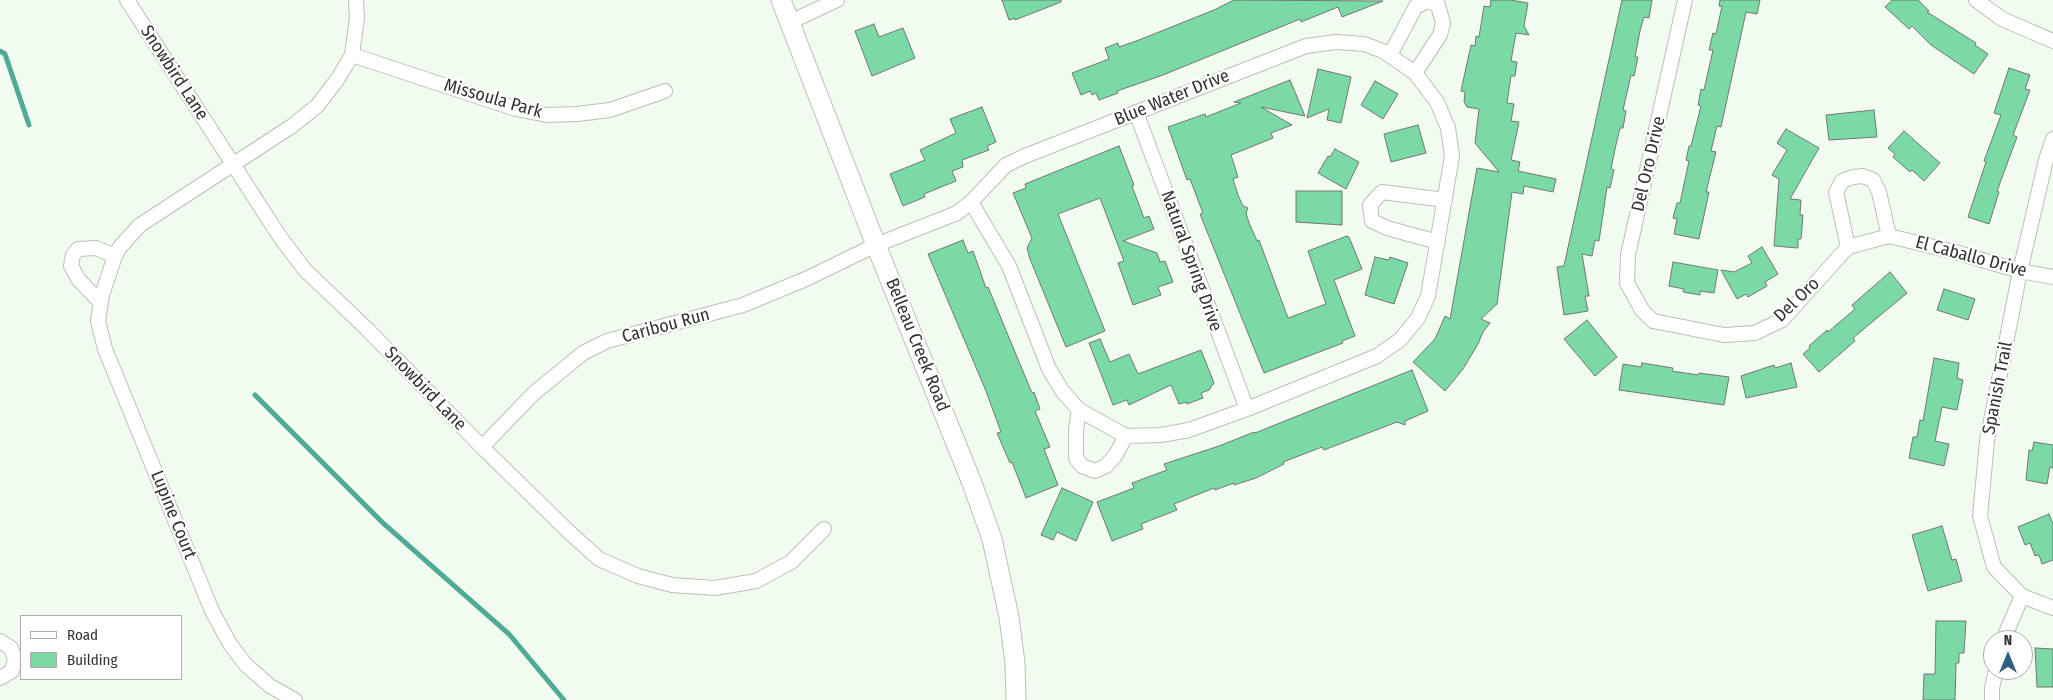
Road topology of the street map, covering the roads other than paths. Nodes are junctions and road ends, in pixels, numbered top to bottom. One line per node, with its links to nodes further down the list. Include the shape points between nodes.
1 (127, 0): 15 (street, Snowbird Lane)
2 (356, 0): 9 (street, Lupine Court)
3 (837, 0): 7 (street)
4 (1685, 0): 26 (street, Del Oro Drive, via 1628,255 1627,283 1642,310)
5 (1976, 0): 8 (street, via 2002,19)
6 (786, 1): 7 (main road, Belleau Creek Road)
7 (790, 22): 20 (main road, Belleau Creek Road)
8 (2053, 41)
9 (352, 55): 12 (street, Missoula Park, via 547,115 610,110); 15 (street, Lupine Court, via 316,106 292,126)
10 (1390, 55): 11 (street, Blue Water Drive); 11 (street, via 1416,6 1429,1 1438,5 1443,23 1440,35); 13 (street, Blue Water Drive, via 1364,44 1336,42 1306,46)
11 (1415, 72): 16 (street, Blue Water Drive, via 1437,102 1448,128 1452,156)
12 (666, 92)
13 (1136, 112): 17 (street, Blue Water Drive, via 1006,165); 27 (street, Natural Spring Drive)
14 (2053, 139): 23 (street, Spanish Trail)
15 (233, 164): 22 (street, Lupine Court, via 140,226); 30 (street, Snowbird Lane, via 305,270)
16 (1444, 200): 19 (street, Blue Water Drive); 19 (street, via 1382,192 1370,205 1372,221)
17 (971, 202): 20 (street, Blue Water Drive, via 957,213); 28 (street, via 1009,266 1049,369)
18 (1889, 236): 21 (street, El Caballo Drive); 21 (street, via 1880,192 1873,180 1853,177 1842,180 1836,192); 23 (street, El Caballo Drive)
19 (1438, 242): 27 (street, Blue Water Drive, via 1428,296 1418,318 1400,340 1378,356)
20 (876, 245): 30 (street, Caribou Run, via 744,305 607,341 583,353 534,394); 39 (main road, Belleau Creek Road, via 992,539 1009,617)
21 (1848, 247): 26 (street, Del Oro, via 1782,320 1755,333 1724,335)
22 (115, 256): 25 (street, Lupine Court); 25 (street, via 96,248 78,250 73,255 71,266 79,280)
23 (2020, 271): 24 (street, El Caballo Drive); 32 (street, Spanish Trail, via 1987,441 1980,516 1994,567)
24 (2053, 277)
25 (100, 302): 38 (street, Lupine Court, via 98,321 105,349 212,611 246,665 270,686)
26 (1653, 321)
27 (1247, 409): 29 (street, Blue Water Drive, via 1189,430)
28 (1079, 410): 29 (street); 29 (street, via 1076,458 1082,466 1095,471 1106,466)
29 (1126, 436)
30 (482, 447): 31 (street, Snowbird Lane, via 600,558 638,576 672,585 715,588 756,581 791,562)
31 (824, 529)
32 (2022, 596): 33 (street, Spanish Trail); 34 (street)
33 (2053, 608)
34 (2007, 630)
35 (0, 641): 36 (street, via 11,648 15,659 12,671)
36 (0, 678)
37 (1994, 680): 40 (street)
38 (295, 700)
39 (1016, 700)
40 (1992, 700)

